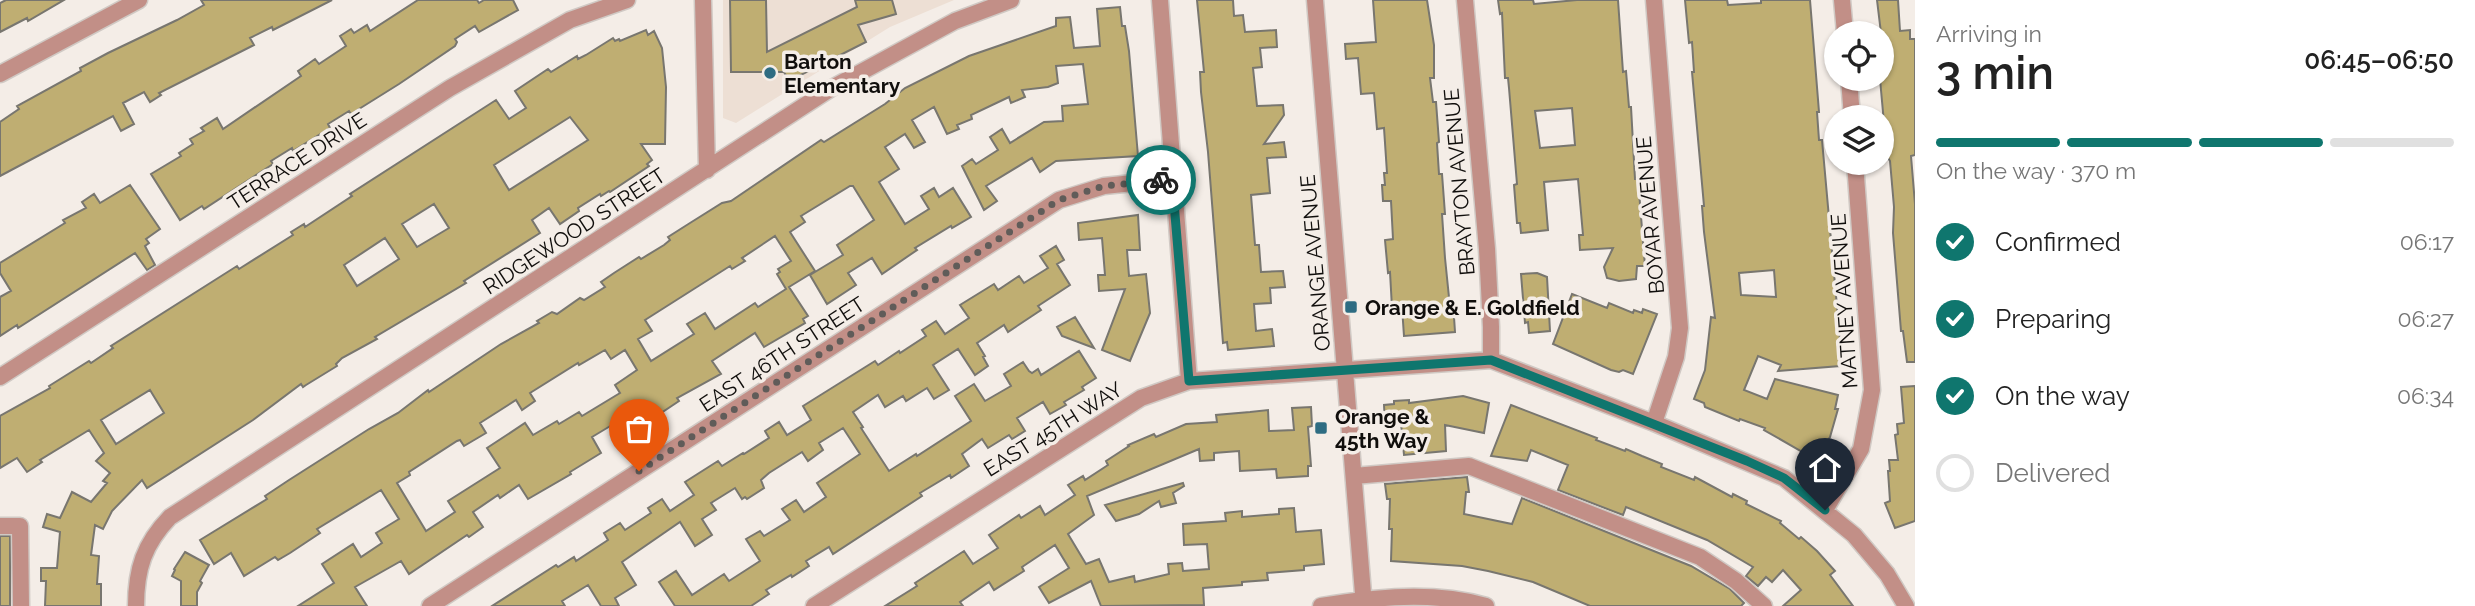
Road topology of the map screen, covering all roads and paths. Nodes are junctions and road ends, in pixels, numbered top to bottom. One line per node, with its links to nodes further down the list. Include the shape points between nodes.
1 (139, 0): 11 (street)
2 (627, 0): 17 (street, TERRACE DRIVE, via 570,20 450,88)
3 (703, 0): 12 (street)
4 (1011, 0): 12 (street, RIDGEWOOD STREET, via 955,21 830,89)
5 (1160, 0): 14 (street)
6 (1315, 0): 16 (street, ORANGE AVENUE)
7 (1465, 0): 15 (street, BRAYTON AVENUE, via 1487,249)
8 (1654, 0): 19 (street, BOYAR AVENUE, via 1680,328 1676,357)
9 (1842, 0): 10 (street)
10 (1844, 21)
11 (0, 74)
12 (706, 170): 25 (street, RIDGEWOOD STREET, via 170,517 154,534 137,575)
13 (1856, 175): 21 (street, MATNEY AVENUE, via 1872,390 1861,449)
14 (1172, 179): 18 (street); 26 (street, EAST 46TH STREET, via 1104,186 1059,200)
15 (1491, 360): 16 (street, EAST 45TH WAY); 19 (street)
16 (1345, 372): 18 (street, EAST 45TH WAY); 20 (street, ORANGE AVENUE)
17 (0, 377)
18 (1189, 381): 27 (street, EAST 45TH WAY, via 1141,398)
19 (1654, 423): 21 (street, via 1784,478)
20 (1354, 476): 23 (street, ORANGE AVENUE); 30 (street, via 1469,466 1700,557)
21 (1825, 510): 31 (street, via 1887,574)
22 (0, 526): 24 (street, via 20,526)
23 (1364, 603): 28 (street); 29 (street, via 1420,597)
24 (21, 606)
25 (136, 606)
26 (430, 606)
27 (814, 606)
28 (1321, 606)
29 (1486, 606)
30 (1764, 606)
31 (1906, 606)

